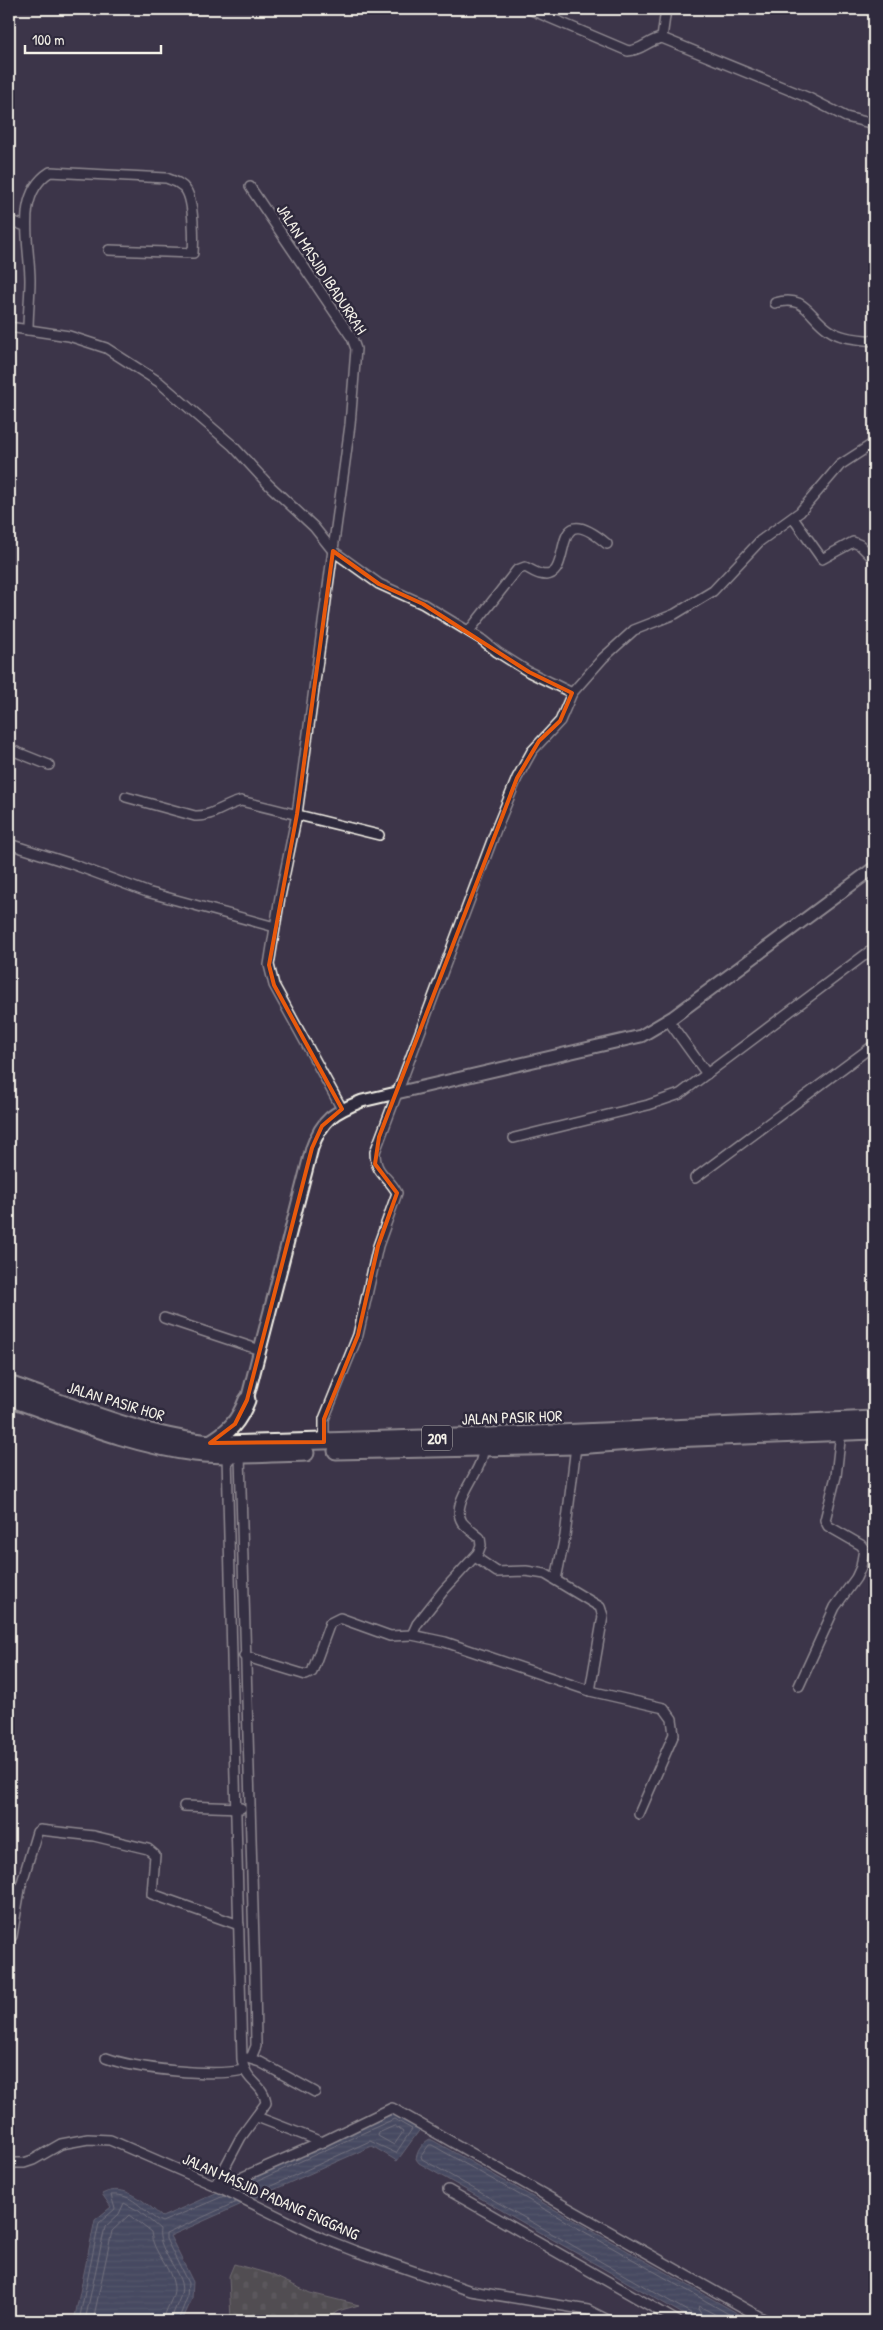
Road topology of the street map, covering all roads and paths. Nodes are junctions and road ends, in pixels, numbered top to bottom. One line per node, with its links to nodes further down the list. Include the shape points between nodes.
1 (529, 9): 3 (street, via 628,50 639,50 654,39)
2 (666, 9): 3 (street)
3 (662, 38): 4 (street, via 809,98 846,117)
4 (874, 124)
5 (250, 187): 16 (street, JALAN MASJID IBADURRAH, via 352,338 356,349 350,425)
6 (9, 220): 7 (street)
7 (25, 226): 8 (street, via 33,191 50,172 166,178 177,182 186,191 191,202 193,253); 11 (street, via 30,278)
8 (109, 250)
9 (775, 303): 12 (street, via 797,302 838,335)
10 (9, 327): 11 (street)
11 (28, 330): 16 (street, via 69,336 106,348 159,382 232,445 314,527)
12 (874, 341)
13 (874, 443): 14 (street, via 840,465)
14 (793, 518): 17 (street, via 822,559 853,542); 19 (street, via 760,541 725,580 699,601 634,630 586,675)
15 (607, 544): 18 (street, via 592,531 574,526 553,571 547,575 525,567 517,570)
16 (333, 551): 18 (street, via 379,584 423,604); 23 (street, JALAN MASJID IBADURRAH)
17 (874, 556)
18 (469, 631): 19 (street, via 517,664)
19 (572, 693): 32 (street, via 560,720 535,746 517,778)
20 (9, 749): 21 (street)
21 (49, 766)
22 (126, 797): 23 (street, via 195,816 206,816 241,801)
23 (297, 814): 24 (street); 27 (street, JALAN MASJID IBADURRAH)
24 (379, 835)
25 (9, 844): 27 (street, via 146,892)
26 (874, 868): 29 (street)
27 (275, 927): 33 (street, via 270,975)
28 (874, 948): 31 (street)
29 (668, 1020): 31 (street); 32 (street, via 641,1036)
30 (874, 1045): 35 (street)
31 (707, 1074): 34 (street, via 680,1094 648,1105)
32 (399, 1092): 33 (street); 44 (street, via 375,1152 377,1170 396,1193 378,1246 358,1335 324,1419)
33 (342, 1109): 37 (street, via 322,1126 312,1148)
34 (514, 1138)
35 (695, 1178)
36 (164, 1318): 37 (street)
37 (260, 1350): 40 (street)
38 (9, 1384): 45 (main road, JALAN PASIR HOR / 209, via 134,1427)
39 (9, 1398): 49 (main road, JALAN PASIR HOR / 209, via 130,1440 174,1450)
40 (247, 1400): 45 (main road, via 235,1424); 46 (main road, via 246,1429)
41 (874, 1419): 44 (main road, JALAN PASIR HOR / 209)
42 (874, 1430): 43 (main road, JALAN PASIR HOR / 209)
43 (841, 1432): 47 (main road, JALAN PASIR HOR / 209); 54 (street, via 836,1476 825,1520 828,1526 861,1545 864,1560 856,1578 835,1607)
44 (324, 1442): 46 (main road, JALAN PASIR HOR / 209)
45 (210, 1443): 46 (main road, JALAN PASIR HOR / 209)
46 (261, 1444)
47 (576, 1446): 48 (main road, JALAN PASIR HOR / 209); 51 (street, via 565,1536)
48 (483, 1448): 49 (main road, JALAN PASIR HOR / 209); 50 (street, via 482,1461 459,1511 461,1520 480,1538 481,1545)
49 (234, 1456): 53 (street); 57 (street)
50 (475, 1557): 51 (street, via 496,1572 526,1571); 52 (street, via 439,1596)
51 (556, 1579): 55 (street, via 596,1603 602,1612)
52 (412, 1635): 53 (street, via 390,1636 336,1619 330,1623 312,1672 306,1675); 55 (street, via 445,1642)
53 (244, 1656): 58 (street)
54 (798, 1686)
55 (590, 1691): 59 (street, via 664,1708 672,1719 674,1734 669,1748)
56 (184, 1806): 57 (street)
57 (236, 1808): 58 (street); 60 (street)
58 (249, 1809): 63 (street, via 256,2046)
59 (638, 1814)
60 (239, 1925): 61 (street, via 152,1894 156,1862 155,1855 148,1849 94,1836 46,1830 37,1832); 63 (street)
61 (9, 1940)
62 (106, 2058): 64 (street, via 164,2069 221,2073)
63 (246, 2058): 64 (street); 65 (street)
64 (243, 2070): 66 (street, via 265,2096 264,2108)
65 (316, 2092)
66 (257, 2117): 67 (street); 69 (street, via 234,2148)
67 (322, 2142): 69 (street); 73 (street, via 392,2108)
68 (9, 2163): 69 (street, JALAN MASJID PADANG ENGGANG, via 33,2160 61,2144 103,2139)
69 (219, 2187): 71 (street, JALAN MASJID PADANG ENGGANG, via 322,2238 446,2284 503,2298 588,2310)
70 (448, 2190): 72 (street)
71 (610, 2321)
72 (676, 2321)
73 (767, 2321)

